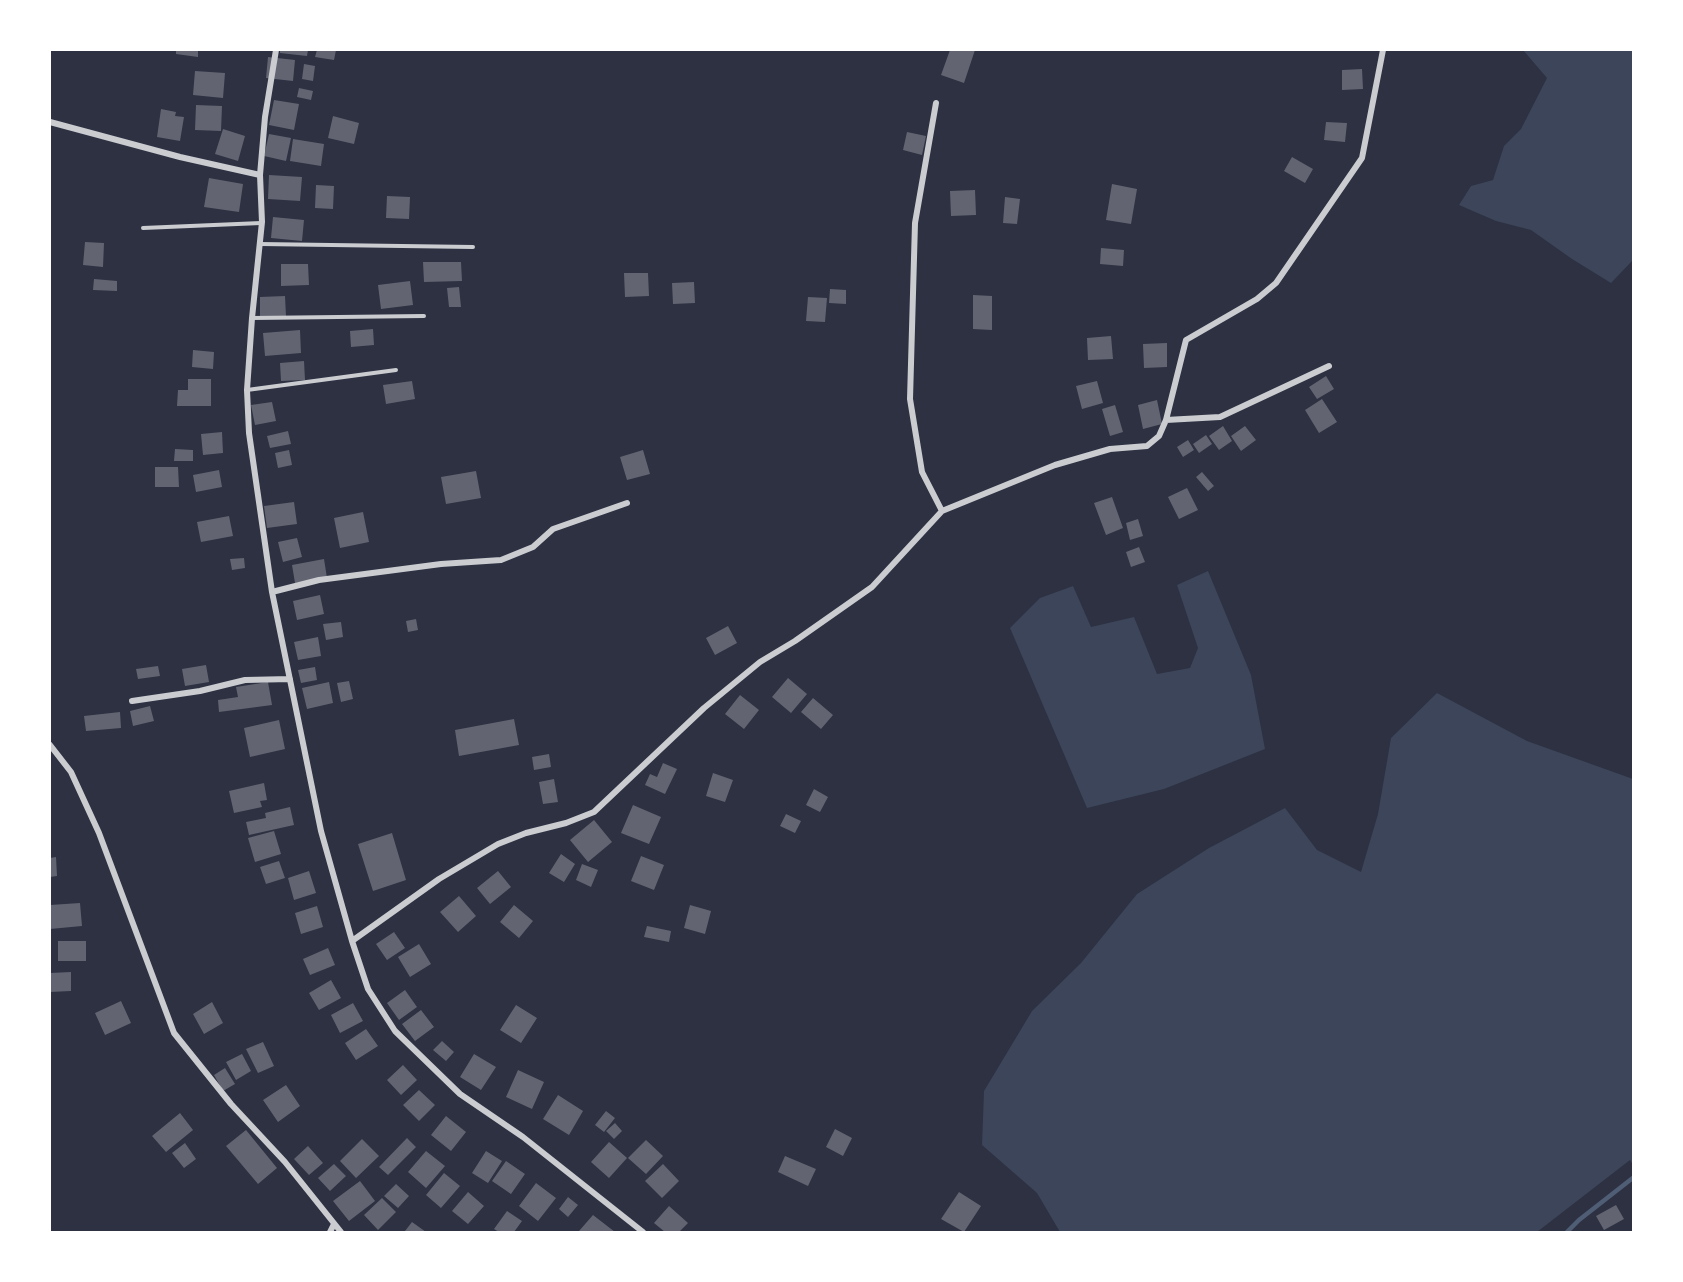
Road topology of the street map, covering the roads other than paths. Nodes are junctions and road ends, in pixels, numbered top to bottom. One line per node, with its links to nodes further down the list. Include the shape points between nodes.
1 (276, 50): 5 (street)
2 (1383, 50): 15 (street, via 1362,158 1276,283 1257,299 1186,340)
3 (936, 103): 17 (street, via 915,223 910,399 922,472)
4 (50, 122): 5 (street)
5 (260, 175): 6 (street)
6 (262, 222): 7 (lane); 8 (street)
7 (142, 228)
8 (259, 244): 9 (lane); 11 (street)
9 (472, 247)
10 (424, 316): 11 (lane)
11 (252, 318): 14 (street)
12 (1329, 366): 15 (street, via 1220,417)
13 (396, 370): 14 (lane)
14 (247, 390): 18 (street, via 249,433)
15 (1166, 420): 17 (street, via 1159,436 1147,446 1110,449 1055,465)
16 (627, 503): 18 (street, via 553,529 533,547 501,560 319,580)
17 (942, 511): 22 (street, via 872,587 760,662 704,708 594,812 498,844 439,879)
18 (272, 592): 19 (street)
19 (290, 679): 20 (street, via 245,681); 22 (street, via 321,831)
20 (132, 701)
21 (50, 745): 23 (street, via 71,772 99,832 174,1034)
22 (352, 941): 26 (street, via 368,989 395,1031 460,1094 523,1137)
23 (334, 1224): 24 (street); 25 (street)
24 (330, 1233)
25 (341, 1233)
26 (643, 1233)

